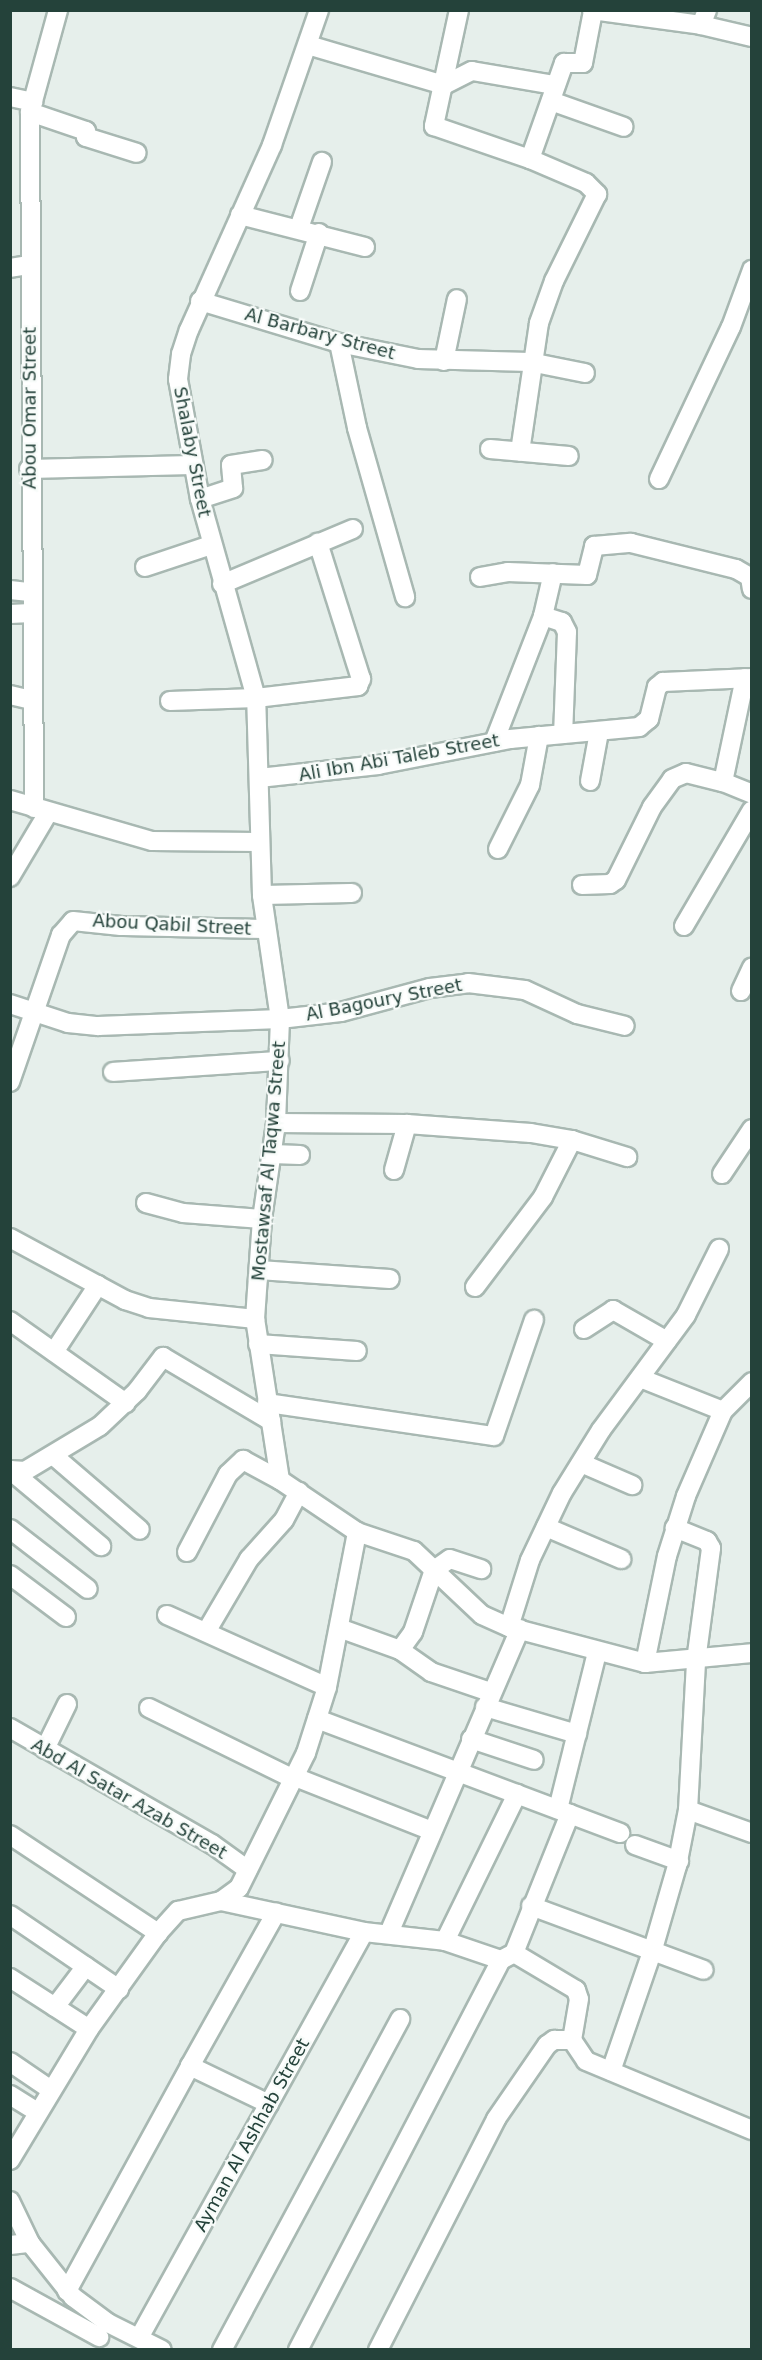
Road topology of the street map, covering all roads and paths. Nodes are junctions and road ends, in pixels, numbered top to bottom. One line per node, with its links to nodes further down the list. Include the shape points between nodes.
1 (58, 10): 12 (street, Abou Omar Street)
2 (319, 10): 8 (street, Shalaby Street)
3 (459, 10): 9 (street)
4 (593, 11): 5 (street); 10 (street, via 583,63 566,62)
5 (624, 12): 6 (street)
6 (704, 18): 7 (street)
7 (752, 37)
8 (308, 45): 9 (street); 17 (street, Shalaby Street, via 272,145)
9 (444, 85): 10 (street, via 472,71); 15 (street, via 434,124 437,130)
10 (553, 93): 13 (street); 15 (street)
11 (10, 97): 12 (street)
12 (31, 107): 14 (street, via 86,131 86,137); 21 (street, Abou Omar Street)
13 (624, 127)
14 (137, 153)
15 (530, 159): 29 (street, via 586,183 597,194 554,281)
16 (321, 162): 18 (street)
17 (240, 215): 18 (street); 26 (street, Shalaby Street)
18 (299, 228): 19 (street)
19 (319, 233): 20 (street); 24 (street)
20 (365, 247)
21 (30, 265): 22 (street); 36 (street, Abou Omar Street)
22 (10, 268)
23 (752, 270): 37 (street, via 728,335)
24 (300, 291)
25 (457, 299): 28 (street)
26 (200, 301): 27 (street, Al Barbary Street); 35 (street, Shalaby Street, via 180,354 178,379)
27 (339, 343): 28 (street, Al Barbary Street); 49 (street, via 357,428)
28 (444, 360): 29 (street, Al Barbary Street)
29 (530, 363): 30 (street, Al Barbary Street); 32 (street)
30 (585, 373)
31 (489, 449): 32 (street)
32 (520, 452): 33 (street)
33 (569, 456)
34 (263, 460): 38 (street, via 231,465 233,488)
35 (192, 465): 36 (street); 38 (street, Shalaby Street)
36 (29, 469): 48 (street, Abou Omar Street)
37 (659, 479)
38 (200, 499): 41 (street, Shalaby Street)
39 (353, 530): 40 (street)
40 (318, 543): 45 (street); 55 (street, via 361,679 356,688)
41 (211, 545): 42 (street); 45 (street, Shalaby Street)
42 (145, 567)
43 (553, 573): 44 (street, via 508,572); 46 (street, via 587,574 594,546 631,543 736,569 750,577); 52 (street)
44 (480, 577)
45 (222, 584): 55 (street, Shalaby Street)
46 (752, 589)
47 (10, 590): 48 (street)
48 (30, 592): 50 (street, Abou Omar Street)
49 (405, 597)
50 (31, 613): 51 (street); 56 (street, Abou Omar Street)
51 (10, 614)
52 (543, 616): 59 (street, via 562,622 567,632); 61 (street)
53 (748, 678): 58 (street, Ali Ibn Abi Taleb Street, via 663,682 657,687 647,723); 64 (street)
54 (10, 695): 56 (street)
55 (256, 698): 57 (street); 62 (street, Shalaby Street)
56 (32, 700): 68 (street, Abou Omar Street)
57 (170, 701)
58 (598, 732): 59 (street, Ali Ibn Abi Taleb Street); 63 (street)
59 (563, 734): 60 (street, Ali Ibn Abi Taleb Street)
60 (539, 736): 61 (street, Ali Ibn Abi Taleb Street); 70 (street, via 530,785)
61 (494, 742): 62 (street, Ali Ibn Abi Taleb Street, via 378,765)
62 (260, 778): 69 (street, Shalaby Street)
63 (590, 781)
64 (723, 782): 65 (street); 72 (street, via 686,773 672,779 652,807 616,880 610,884)
65 (752, 794)
66 (10, 800): 68 (street)
67 (752, 810): 75 (street)
68 (41, 811): 69 (street, via 152,841); 71 (street)
69 (258, 842): 74 (street, Mostawsaf Al Taqwa Street)
70 (498, 849)
71 (10, 877)
72 (582, 885)
73 (352, 893): 74 (street)
74 (262, 896): 76 (street, Mostawsaf Al Taqwa Street)
75 (684, 926)
76 (266, 929): 80 (street, Abou Qabil Street, via 121,926 73,921 61,935); 81 (street, Mostawsaf Al Taqwa Street)
77 (752, 967): 78 (street)
78 (741, 991)
79 (10, 1004): 80 (street, Al Bagoury Street)
80 (32, 1014): 81 (street, Al Bagoury Street, via 98,1026); 85 (street)
81 (280, 1019): 82 (street, Al Bagoury Street, via 341,1012 430,988 468,983 525,990 577,1014); 83 (street, Mostawsaf Al Taqwa Street)
82 (625, 1026)
83 (280, 1061): 84 (street); 86 (street, Mostawsaf Al Taqwa Street)
84 (114, 1072)
85 (10, 1082)
86 (276, 1124): 87 (street); 90 (street, Mostawsaf Al Taqwa Street)
87 (407, 1124): 89 (street); 93 (street)
88 (752, 1129): 94 (street)
89 (572, 1140): 92 (street); 102 (street, via 543,1197)
90 (272, 1154): 91 (street); 96 (street, Mostawsaf Al Taqwa Street)
91 (300, 1155)
92 (627, 1157)
93 (394, 1170)
94 (722, 1174)
95 (146, 1203): 96 (street, via 183,1213)
96 (262, 1219): 99 (street, Mostawsaf Al Taqwa Street)
97 (10, 1238): 101 (street)
98 (719, 1249): 107 (street, via 686,1315)
99 (259, 1270): 100 (street); 103 (street, Mostawsaf Al Taqwa Street)
100 (390, 1279)
101 (98, 1285): 103 (street, via 149,1308); 110 (street)
102 (475, 1287)
103 (255, 1319): 108 (street, Mostawsaf Al Taqwa Street)
104 (534, 1320): 115 (street, via 503,1417 492,1437 435,1425)
105 (10, 1321): 110 (street)
106 (584, 1329): 107 (street, via 614,1310)
107 (667, 1341): 111 (street)
108 (258, 1344): 109 (street); 115 (street, Mostawsaf Al Taqwa Street)
109 (357, 1351)
110 (54, 1352): 113 (street)
111 (640, 1378): 114 (street); 117 (street)
112 (752, 1382): 114 (street)
113 (126, 1403): 115 (street, via 163,1357); 116 (street, via 100,1426)
114 (723, 1411): 123 (street)
115 (269, 1412): 119 (street, Mostawsaf Al Taqwa Street)
116 (54, 1456): 118 (street, via 25,1471); 125 (street)
117 (581, 1462): 120 (street); 122 (street)
118 (10, 1470): 127 (street)
119 (280, 1480): 121 (street); 128 (street, via 249,1462 236,1463)
120 (632, 1485)
121 (299, 1492): 126 (street); 138 (street, via 288,1515 249,1559)
122 (546, 1527): 129 (street); 137 (street, via 530,1560)
123 (675, 1528): 142 (street, via 707,1541 711,1548); 143 (street)
124 (10, 1529): 133 (street)
125 (140, 1530)
126 (357, 1532): 131 (street, via 406,1546); 136 (street)
127 (101, 1546)
128 (187, 1552)
129 (621, 1559)
130 (481, 1569): 131 (street, via 450,1559)
131 (434, 1570): 137 (street, via 482,1615); 139 (street, via 413,1632)
132 (10, 1575): 135 (street)
133 (88, 1588)
134 (167, 1615): 138 (street)
135 (66, 1617)
136 (339, 1628): 139 (street); 144 (street)
137 (514, 1628): 140 (street); 145 (street)
138 (206, 1632): 144 (street)
139 (400, 1650): 145 (street, via 431,1672)
140 (597, 1653): 143 (street); 150 (street)
141 (752, 1653): 142 (street)
142 (696, 1661): 143 (street); 157 (street)
143 (645, 1663)
144 (327, 1687): 148 (street)
145 (487, 1699): 150 (street); 151 (street)
146 (67, 1704): 152 (street)
147 (149, 1708): 155 (street)
148 (317, 1719): 154 (street); 155 (street)
149 (10, 1728): 152 (street, Abd Al Satar Azab Street)
150 (577, 1734): 158 (street)
151 (471, 1739): 153 (street); 154 (street)
152 (45, 1749): 165 (street, Abd Al Satar Azab Street, via 212,1844)
153 (534, 1760)
154 (458, 1772): 156 (street); 159 (street)
155 (295, 1778): 159 (street); 165 (street)
156 (517, 1794): 158 (street); 173 (street)
157 (688, 1810): 161 (street); 164 (street)
158 (564, 1812): 160 (street); 167 (street)
159 (432, 1831): 172 (street)
160 (620, 1833)
161 (752, 1833)
162 (10, 1835): 171 (street)
163 (635, 1845): 164 (street)
164 (679, 1861): 174 (street)
165 (248, 1870): 166 (street, via 239,1888)
166 (221, 1901): 168 (street); 171 (street, via 178,1911)
167 (531, 1906): 174 (street); 175 (street)
168 (276, 1913): 170 (street); 185 (street)
169 (10, 1915): 176 (street)
170 (364, 1932): 172 (street); 189 (street, Ayman Al Ashhab Street)
171 (158, 1933): 179 (street)
172 (389, 1933): 173 (street)
173 (445, 1941): 175 (street)
174 (654, 1949): 177 (street); 186 (street)
175 (507, 1957): 183 (street, via 576,1990 579,1999); 202 (street)
176 (86, 1966): 179 (street); 180 (street)
177 (704, 1970)
178 (10, 1978): 180 (street)
179 (119, 1989): 182 (street)
180 (55, 2007): 182 (street)
181 (400, 2019): 201 (street)
182 (89, 2029): 187 (street)
183 (572, 2040): 186 (street, via 586,2061); 203 (street, via 554,2040 547,2045 496,2119)
184 (10, 2062): 187 (street)
185 (190, 2066): 189 (street); 197 (street)
186 (611, 2071): 191 (street)
187 (51, 2090): 190 (street)
188 (10, 2095): 190 (street)
189 (268, 2104): 199 (street, Ayman Al Ashhab Street)
190 (37, 2112): 192 (street)
191 (752, 2130)
192 (10, 2160)
193 (10, 2201): 194 (street)
194 (30, 2243): 195 (street); 197 (street)
195 (10, 2245)
196 (10, 2288): 198 (street)
197 (67, 2290): 198 (street)
198 (100, 2337): 199 (street)
199 (139, 2338): 200 (street)
200 (162, 2349)
201 (222, 2349)
202 (298, 2349)
203 (378, 2349)

